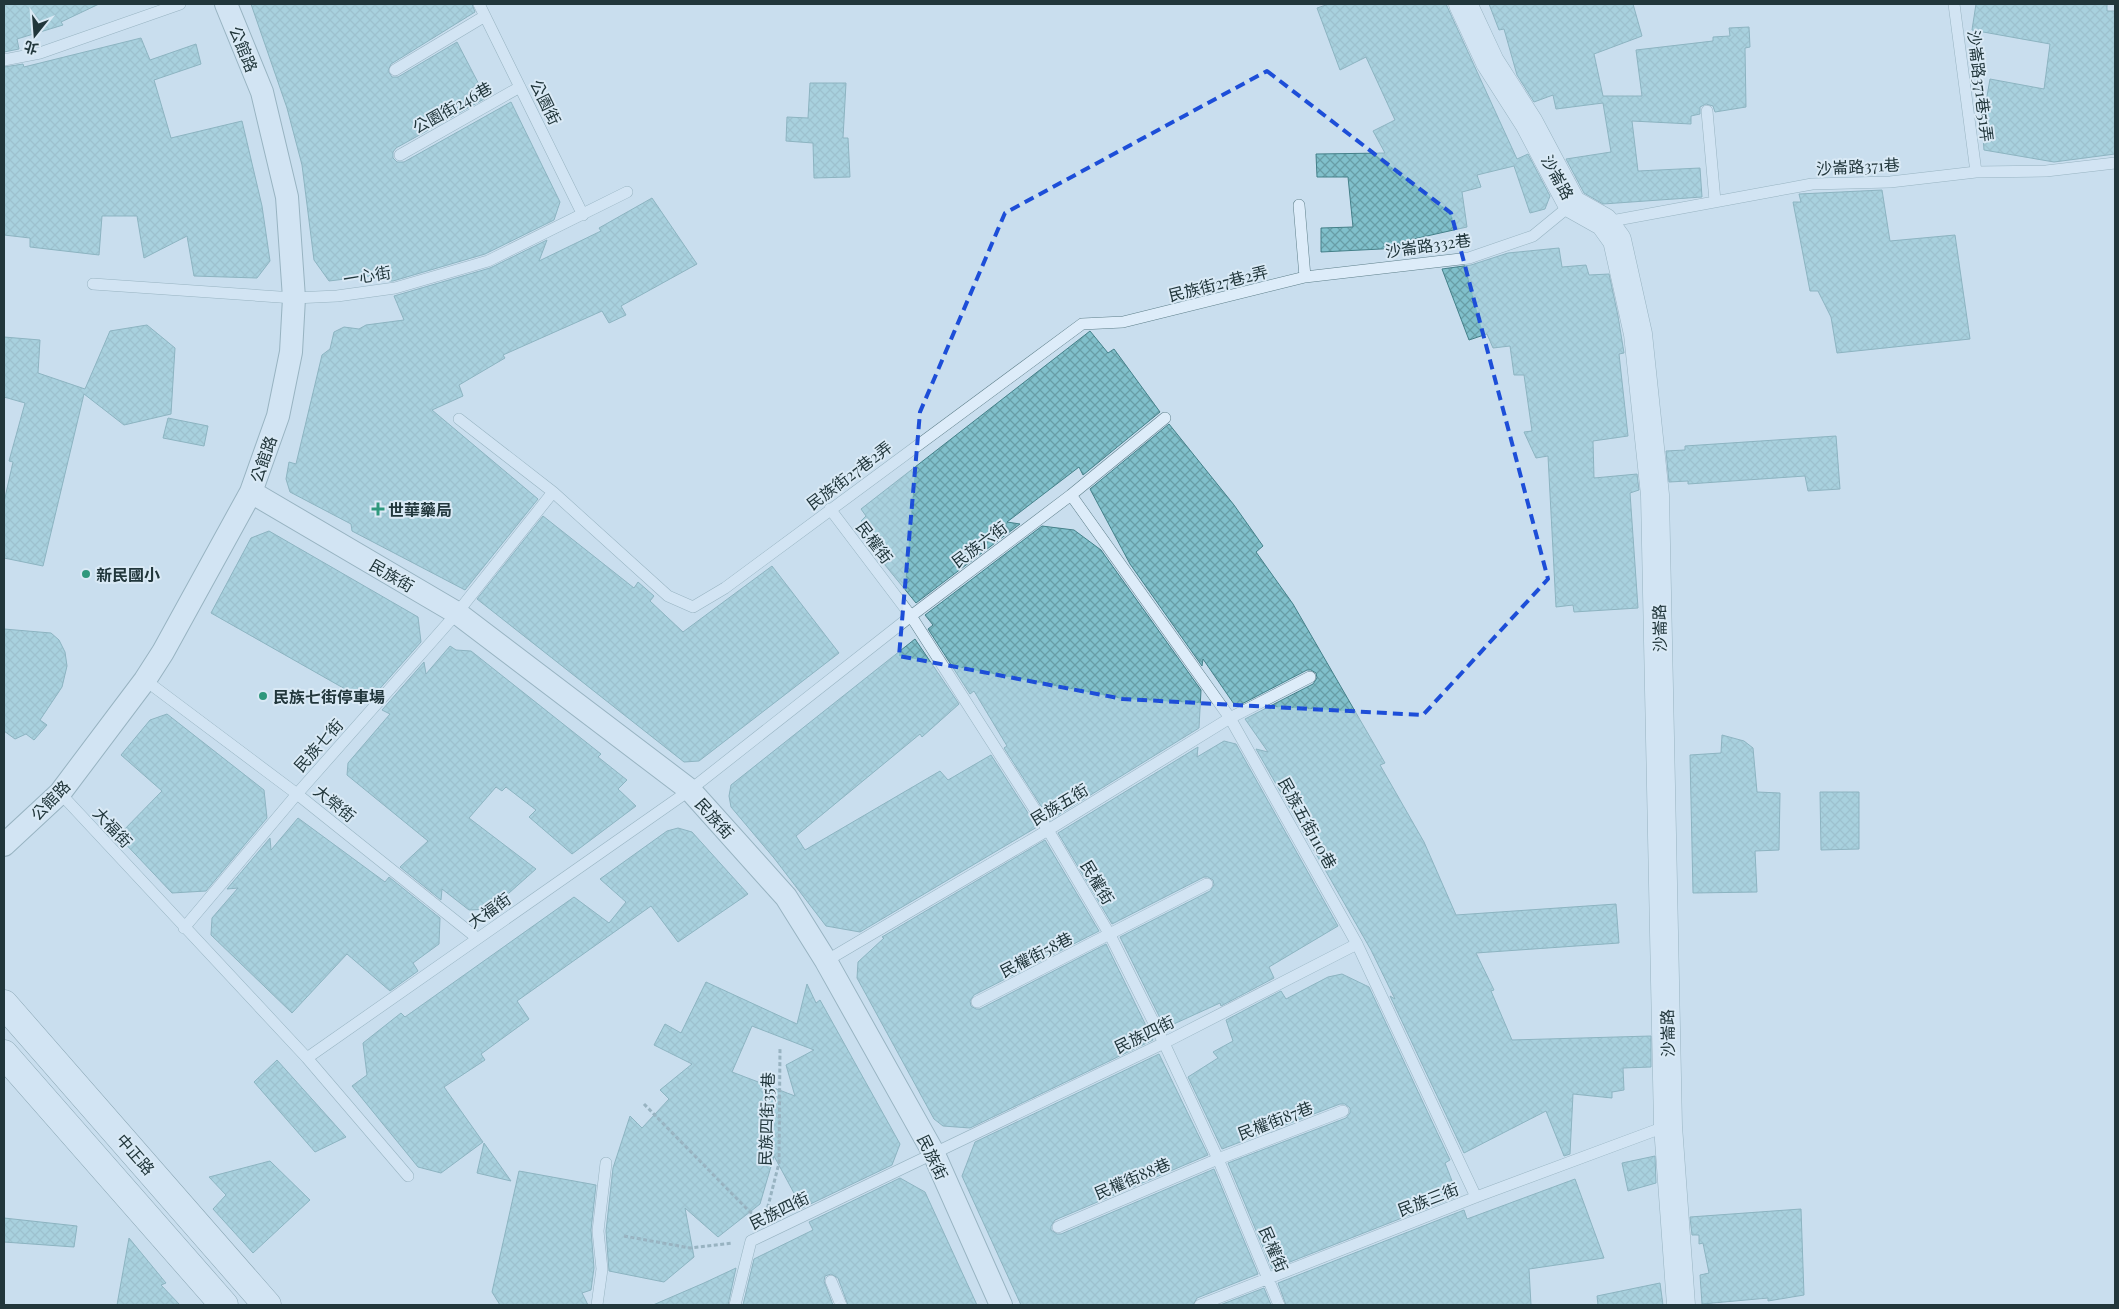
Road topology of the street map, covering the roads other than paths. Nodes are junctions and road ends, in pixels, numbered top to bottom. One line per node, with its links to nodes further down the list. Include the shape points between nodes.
1 (180, 4): 7 (lane, via 40,53)
2 (226, 4): 22 (street, 公館路, via 262,92 287,196)
3 (479, 4): 6 (lane, 公園街)
4 (1463, 4): 16 (street, 沙崙路, via 1490,62 1529,123)
5 (1954, 4): 13 (lane, 沙崙路371巷51弄)
6 (485, 16): 8 (lane); 9 (lane, 公園街)
7 (4, 60)
8 (395, 70)
9 (520, 87): 11 (lane, 公園街246巷); 18 (lane, 公園街)
10 (1708, 111): 15 (lane)
11 (400, 155)
12 (2115, 163): 13 (lane, 沙崙路371巷, via 2046,171)
13 (1976, 172): 15 (lane, 沙崙路371巷, via 1890,182 1812,184)
14 (627, 192): 18 (lane, 一心街)
15 (1716, 201): 19 (lane, 沙崙路371巷)
16 (1572, 204): 19 (street, 沙崙路); 20 (lane, 沙崙路332巷, via 1533,236 1469,258)
17 (1299, 205): 20 (lane)
18 (583, 216): 22 (lane, 一心街, via 488,261 423,280 376,291)
19 (1604, 222): 51 (street, 沙崙路, via 1617,240 1638,334 1655,495)
20 (1305, 277): 28 (lane, 民族街27巷2弄, via 1123,322 1082,324)
21 (93, 284): 22 (lane, 一心街)
22 (294, 298): 25 (street, 公館路, via 291,352 278,416)
23 (1165, 418): 27 (lane, 民族六街)
24 (459, 419): 26 (lane, 民族街27巷2弄)
25 (252, 492): 29 (street, 民族街); 32 (street, 公館路)
26 (553, 492): 28 (lane, 民族街27巷2弄, via 668,596 693,607 725,588); 29 (lane, 民族七街)
27 (1071, 494): 30 (lane, 民族六街); 33 (lane)
28 (830, 509): 30 (lane, 民權街)
29 (458, 613): 34 (street, 民族街); 36 (lane, 民族七街)
30 (910, 616): 34 (lane, 民族六街); 37 (lane, 民權街)
31 (1310, 677): 33 (lane, 民族五街)
32 (145, 680): 35 (street, 公館路); 36 (lane, 大榮街)
33 (1230, 718): 37 (lane, 民族五街); 43 (lane, 民族五街110巷)
34 (690, 790): 42 (lane, 大福街); 44 (street, 民族街, via 786,898)
35 (60, 793): 38 (street, 公館路); 40 (lane, 大福街)
36 (297, 794): 40 (lane, 民族七街); 42 (lane, 大榮街)
37 (1048, 830): 41 (lane, 民權街); 44 (lane, 民族五街)
38 (4, 845)
39 (1207, 884): 41 (lane, 民權街58巷)
40 (184, 928): 49 (lane, 大福街)
41 (1110, 935): 45 (lane, 民權街58巷); 47 (lane, 民權街)
42 (477, 938): 49 (lane, 大福街)
43 (1358, 944): 47 (lane, 民族四街); 56 (lane)
44 (826, 961): 52 (street, 民族街)
45 (977, 1002)
46 (4, 1004): 61 (street, 中正路)
47 (1164, 1043): 52 (lane, 民族四街); 53 (lane, 民權街)
48 (4, 1054): 60 (street)
49 (308, 1058): 55 (lane, 大福街)
50 (1343, 1111): 53 (lane, 民權街87巷)
51 (1668, 1126): 56 (lane, 民族三街); 68 (street, 沙崙路)
52 (933, 1152): 63 (lane, 民族四街, via 751,1241); 65 (street, 民族街)
53 (1218, 1159): 57 (lane, 民權街88巷); 58 (lane, 民權街)
54 (606, 1163): 62 (lane, via 598,1231 602,1269)
55 (408, 1176)
56 (1476, 1197): 58 (lane, 民族三街)
57 (1058, 1227)
58 (1269, 1278): 66 (lane, 民族三街); 67 (lane, 民權街)
59 (831, 1281): 64 (lane)
60 (224, 1305)
61 (267, 1305)
62 (597, 1305)
63 (735, 1305)
64 (842, 1305)
65 (1001, 1305)
66 (1200, 1305)
67 (1279, 1305)
68 (1681, 1305)

